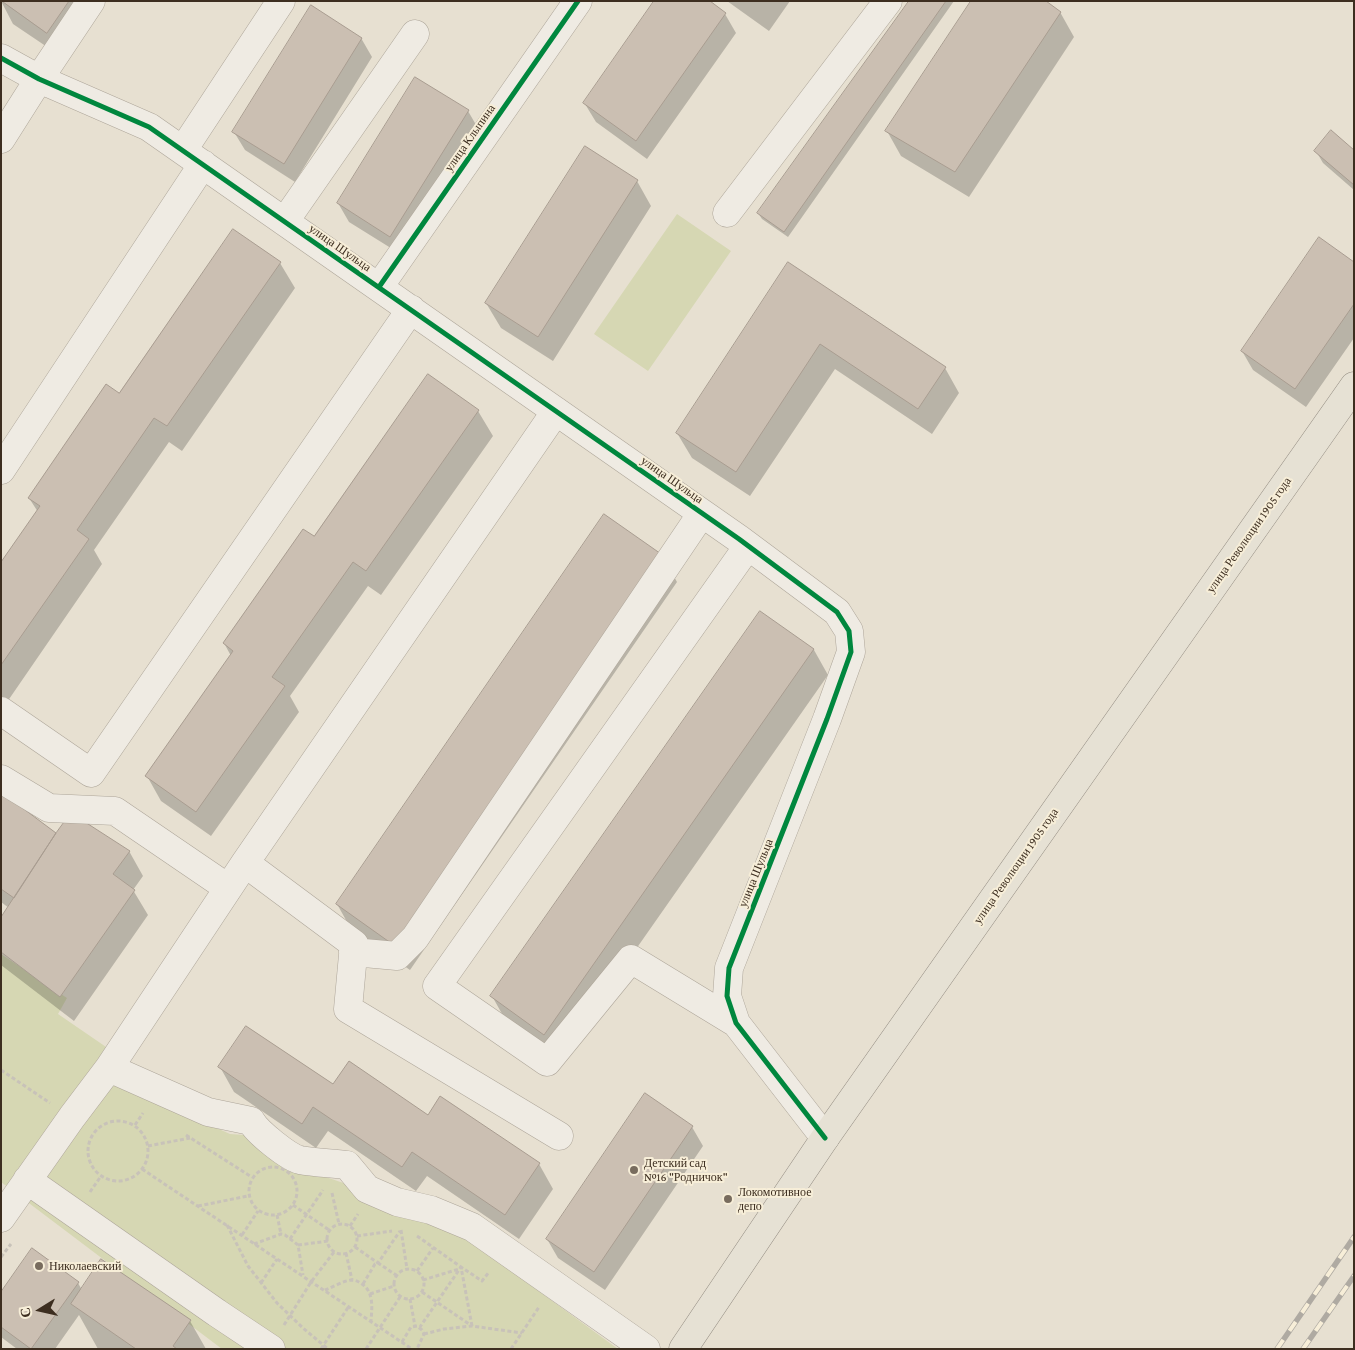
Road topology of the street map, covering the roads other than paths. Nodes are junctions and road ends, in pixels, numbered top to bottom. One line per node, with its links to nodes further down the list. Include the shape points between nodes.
1 (91, 1): 7 (street)
2 (281, 1): 9 (street)
3 (578, 1): 12 (street, улица Клыпина)
4 (888, 1): 10 (street)
5 (415, 34): 11 (street)
6 (1, 58): 7 (street, улица Шульца)
7 (39, 79): 8 (street); 9 (street, улица Шульца, via 149,126)
8 (1, 138)
9 (193, 157): 11 (street, улица Шульца); 16 (street)
10 (727, 213)
11 (285, 221): 12 (street, улица Шульца)
12 (379, 287): 13 (street, улица Шульца)
13 (411, 309): 15 (street, улица Шульца); 19 (street, via 91,773)
14 (1354, 386): 27 (main road, улица Революции 1905 года)
15 (556, 411): 17 (street, улица Шульца); 21 (street)
16 (1, 470)
17 (702, 513): 18 (street, улица Шульца); 23 (street, via 415,938 397,956)
18 (748, 546): 24 (street, улица Шульца, via 837,612 849,631 851,652 729,968 727,996); 24 (street, via 437,986 547,1062 631,959)
19 (1, 710)
20 (1, 779): 22 (street, via 49,808 115,810)
21 (245, 863): 22 (street); 23 (street, via 354,944)
22 (228, 888): 25 (street)
23 (353, 952): 26 (street, via 348,1009)
24 (736, 1023): 27 (street, улица Шульца)
25 (109, 1068): 28 (street); 31 (street, via 208,1112 251,1121 272,1142 298,1160 347,1165 367,1189 396,1202 431,1210 472,1226)
26 (559, 1136)
27 (825, 1138): 32 (main road, улица Революции 1905 года)
28 (27, 1180): 29 (street); 30 (street)
29 (1, 1218)
30 (271, 1349)
31 (646, 1349)
32 (683, 1349)

